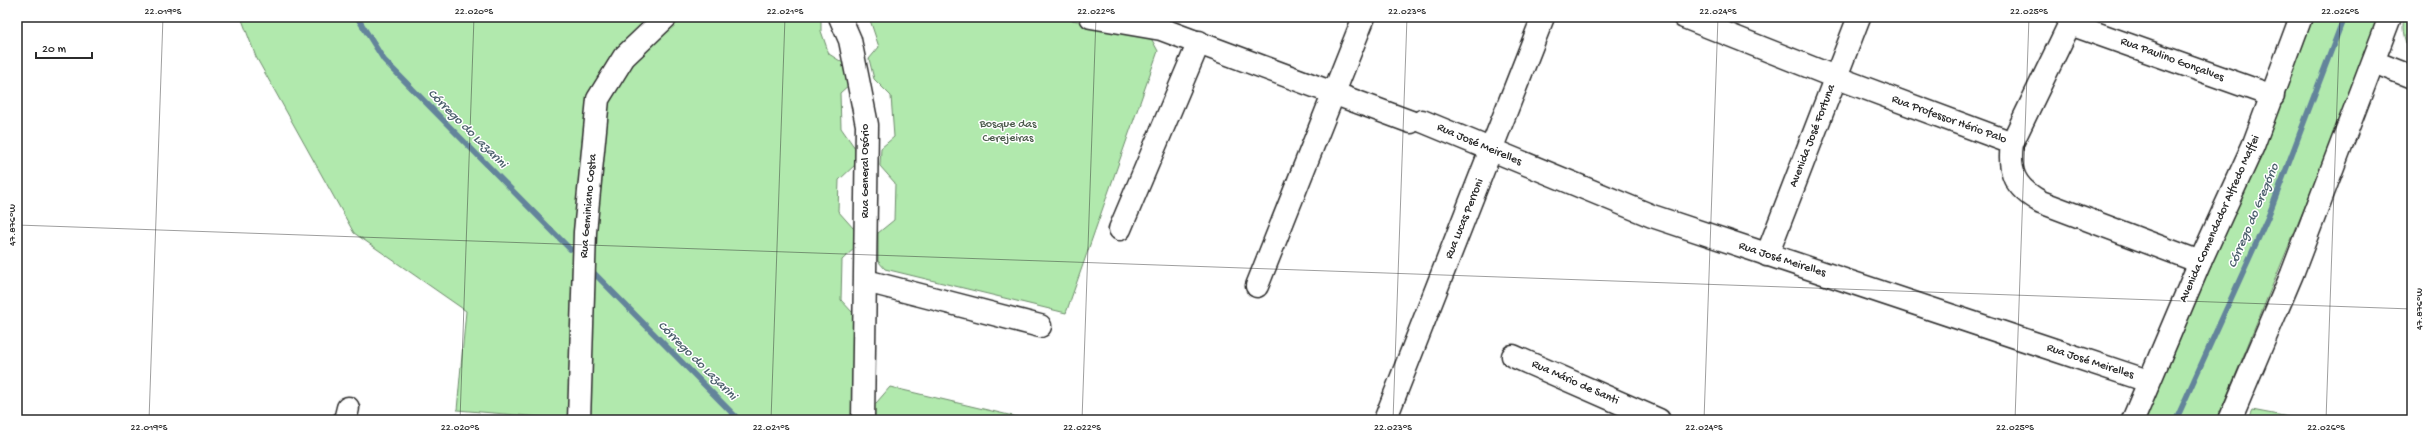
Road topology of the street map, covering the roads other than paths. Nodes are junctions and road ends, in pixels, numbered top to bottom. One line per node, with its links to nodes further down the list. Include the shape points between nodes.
1 (666, 17): 28 (street, Rua Geminiano Costa, via 624,57 598,99 585,232)
2 (840, 17): 23 (street, Rua General Osório, via 850,40 867,125)
3 (1091, 17): 11 (street, Rua José Meirelles)
4 (1364, 17): 16 (street)
5 (1543, 17): 19 (street, Rua Lucas Perroni)
6 (1684, 17): 14 (street, Rua Professor Hério Palo)
7 (1859, 17): 14 (street, Avenida José Fortuna)
8 (2301, 17): 17 (street, Avenida Comendador Alfredo Maffei)
9 (2390, 17): 13 (street)
10 (2072, 20): 17 (street, Rua Paulino Gonçalves); 18 (street)
11 (1164, 23): 12 (street, Rua José Meirelles)
12 (1199, 42): 16 (street, Rua José Meirelles); 20 (street)
13 (2374, 62): 15 (street); 33 (street, via 2292,274)
14 (1835, 77): 18 (street, Rua Professor Hério Palo); 21 (street, Avenida José Fortuna)
15 (2412, 77)
16 (1333, 94): 19 (street, Rua José Meirelles, via 1417,121); 24 (street)
17 (2273, 96): 22 (street, Avenida Comendador Alfredo Maffei)
18 (2012, 142): 22 (street, Rua Professor Hério Palo, via 2009,161 2013,175 2029,196)
19 (1493, 151): 21 (street, Rua José Meirelles, via 1652,216); 30 (street, Rua Lucas Perroni)
20 (1120, 229)
21 (1767, 256): 27 (street, Rua José Meirelles)
22 (2200, 262): 27 (street, Avenida Comendador Alfredo Maffei)
23 (866, 281): 25 (street); 29 (street, Rua General Osório)
24 (1257, 286)
25 (1040, 326)
26 (1513, 356): 31 (street, Rua Mário de Santi)
27 (2148, 381): 32 (street, Avenida Comendador Alfredo Maffei)
28 (579, 420)
29 (863, 420)
30 (1386, 420)
31 (1660, 420)
32 (2133, 420)
33 (2230, 420)

